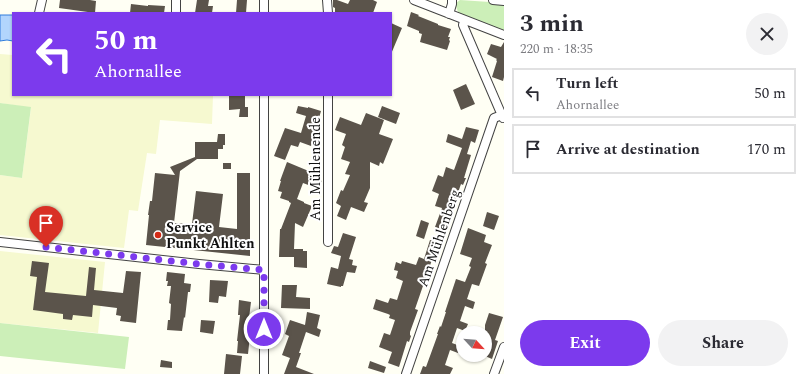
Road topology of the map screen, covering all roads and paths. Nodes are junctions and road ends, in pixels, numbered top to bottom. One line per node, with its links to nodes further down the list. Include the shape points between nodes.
1 (42, 0): 9 (street)
2 (176, 0): 10 (street)
3 (264, 0): 11 (street)
4 (327, 0): 12 (street)
5 (414, 0): 13 (street)
6 (452, 0): 13 (street)
7 (493, 0): 8 (street)
8 (504, 1)
9 (39, 12)
10 (176, 12)
11 (264, 12)
12 (328, 12)
13 (449, 14): 14 (street)
14 (464, 20): 15 (street); 18 (street, Am Mühlenberg, via 463,25)
15 (504, 34)
16 (264, 96): 21 (street)
17 (328, 96): 20 (street, Am Mühlenende)
18 (503, 117): 24 (street, Am Mühlenberg, via 494,118)
19 (0, 242): 21 (street)
20 (328, 242)
21 (264, 270): 23 (street)
22 (504, 347): 25 (street)
23 (264, 374)
24 (406, 374)
25 (494, 374)

